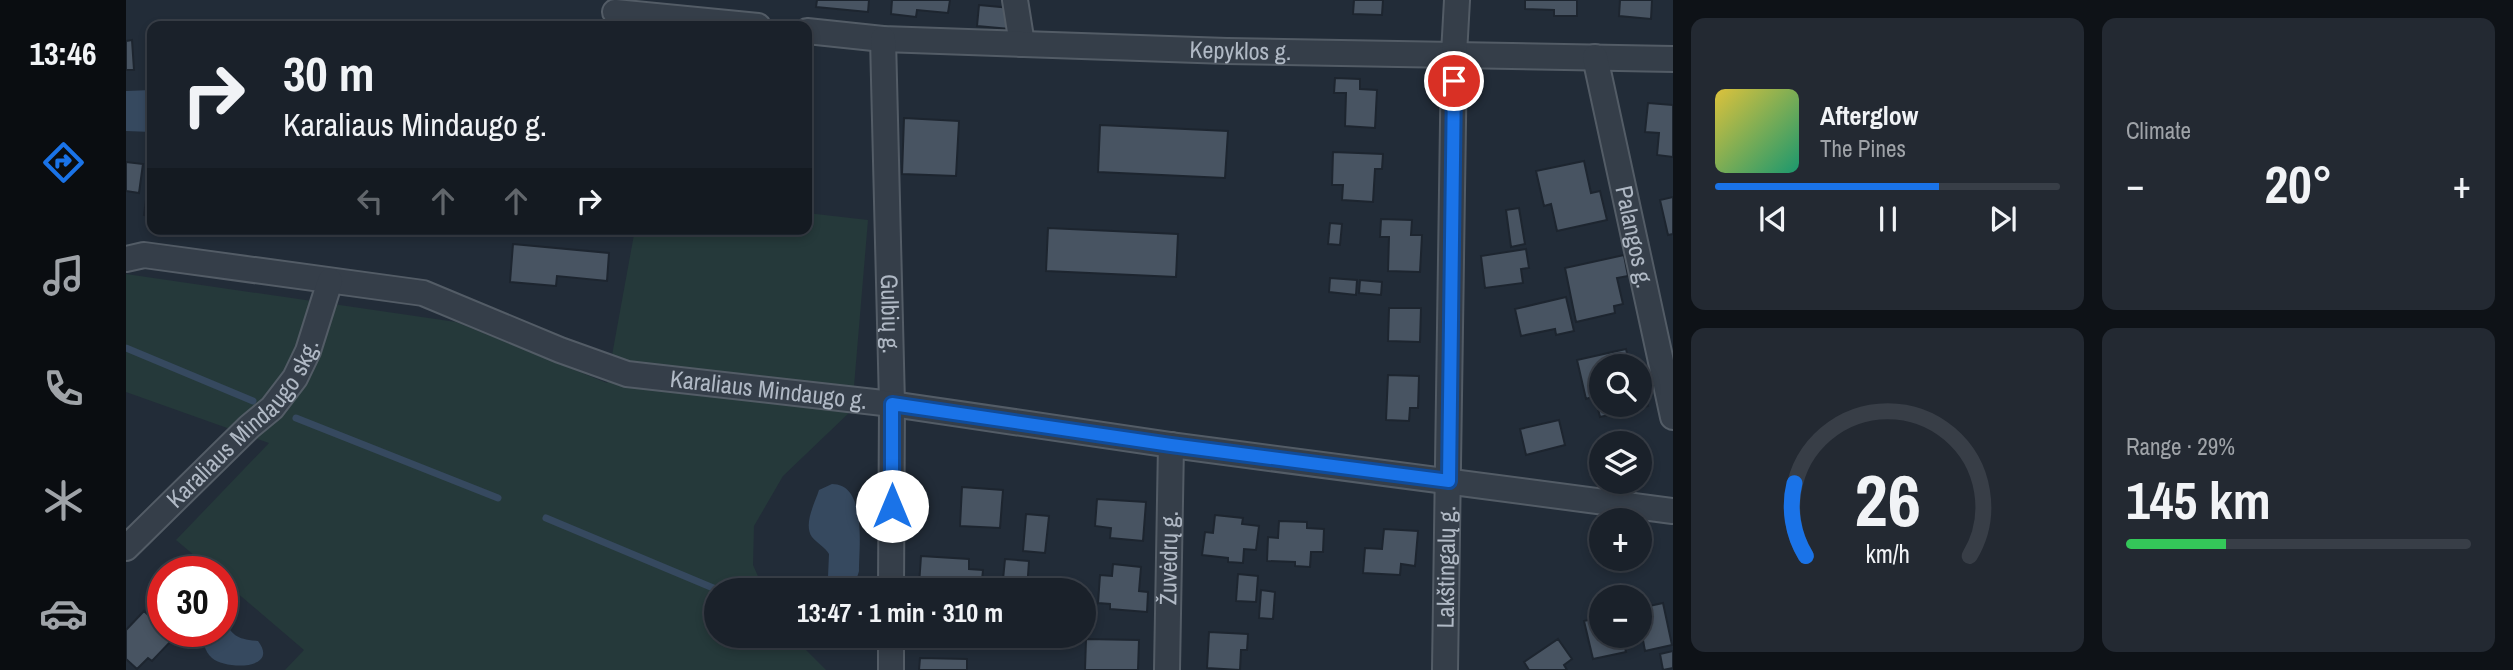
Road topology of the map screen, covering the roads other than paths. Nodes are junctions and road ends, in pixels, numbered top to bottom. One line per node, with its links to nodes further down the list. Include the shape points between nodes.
1 (1015, 0): 7 (street)
2 (1457, 0): 8 (street, Lakštingalų g.)
3 (615, 12): 4 (street)
4 (707, 21)
5 (812, 32): 6 (street, Kepyklos g.)
6 (883, 39): 7 (street, Kepyklos g.); 13 (street, Gulbių g.)
7 (1022, 44): 8 (street, Kepyklos g.)
8 (1454, 54): 9 (street, Kepyklos g.); 16 (street, Lakštingalų g.)
9 (1594, 57): 10 (street, Kepyklos g.); 14 (street, Palangos g.)
10 (1673, 59)
11 (126, 259): 12 (street, Karaliaus Mindaugo g., via 144,255)
12 (330, 281): 13 (street, Karaliaus Mindaugo g., via 423,293 626,374); 18 (street, Karaliaus Mindaugo skg., via 308,351 280,398)
13 (892, 404): 15 (street, Karaliaus Mindaugo g.); 19 (street, Gulbių g.)
14 (1673, 417)
15 (1171, 445): 16 (street, Karaliaus Mindaugo g.); 22 (street, Žuvėdrų g.)
16 (1449, 481): 17 (street, Karaliaus Mindaugo g.); 23 (street, Lakštingalų g.)
17 (1673, 511)
18 (126, 548)
19 (891, 578)
20 (891, 648): 21 (street)
21 (891, 670)
22 (1167, 670)
23 (1445, 670)

